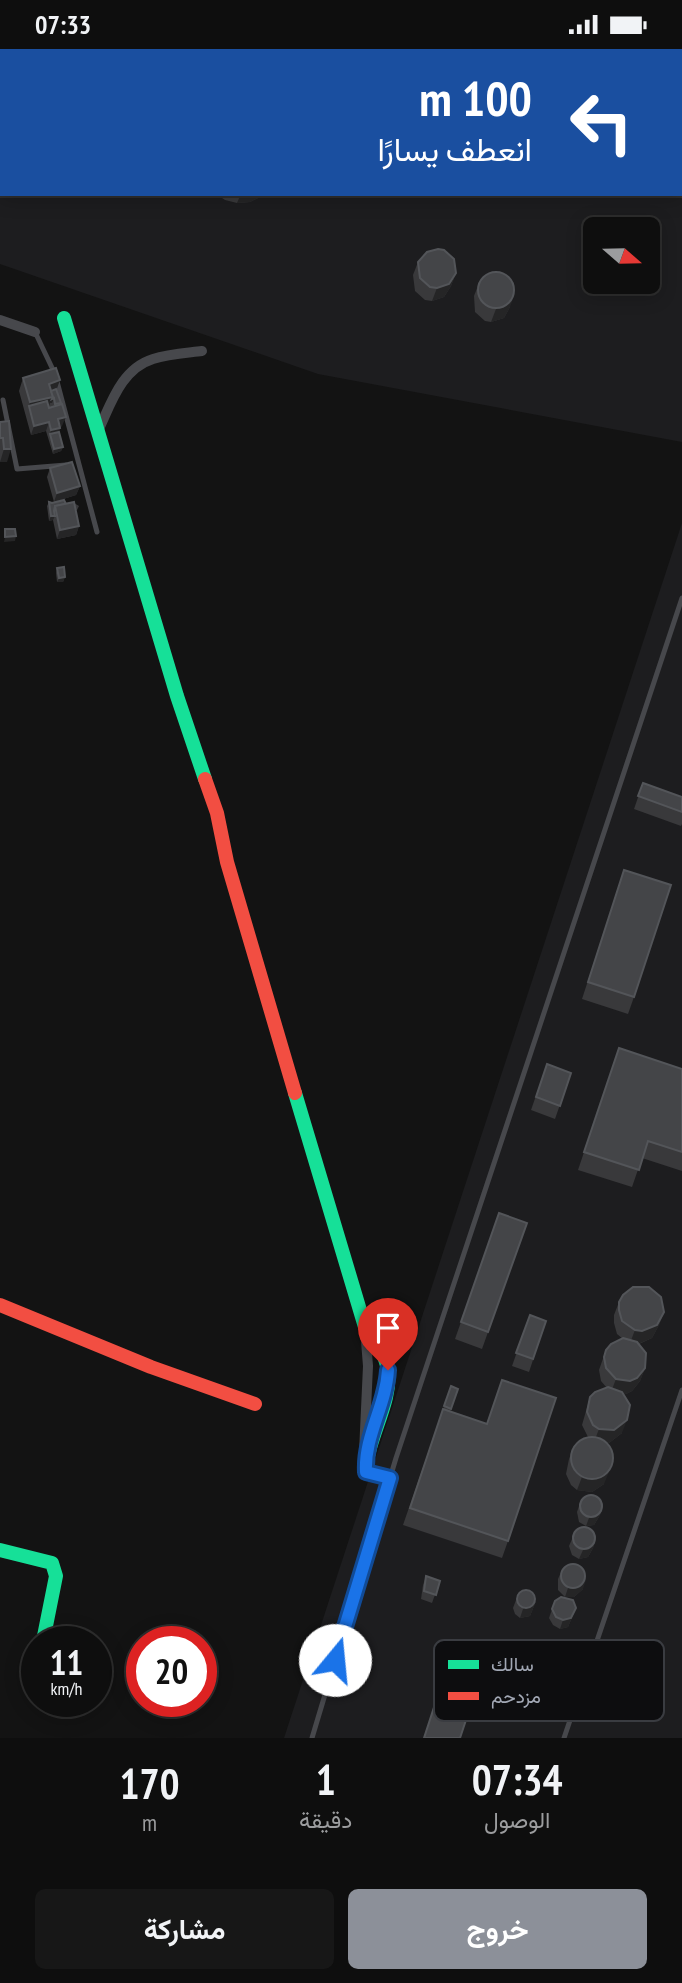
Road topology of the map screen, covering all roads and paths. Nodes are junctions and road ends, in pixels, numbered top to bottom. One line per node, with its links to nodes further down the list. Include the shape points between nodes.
1 (64, 318): 6 (street)
2 (0, 320): 3 (street)
3 (35, 332): 7 (lane, via 55,374)
4 (202, 351): 6 (street, via 153,359 130,371)
5 (3, 400): 7 (lane, via 17,469)
6 (98, 431): 13 (street, via 217,813 230,874 365,1327 388,1370 387,1389 365,1459 366,1472)
7 (79, 464): 8 (lane)
8 (97, 532)
9 (682, 598): 13 (lane)
10 (0, 1305): 12 (street)
11 (682, 1390): 16 (lane)
12 (255, 1405)
13 (390, 1478): 18 (lane)
14 (0, 1550): 15 (street, via 54,1566)
15 (46, 1626)
16 (597, 1640)
17 (570, 1721): 19 (lane)
18 (312, 1738)
19 (564, 1738)

